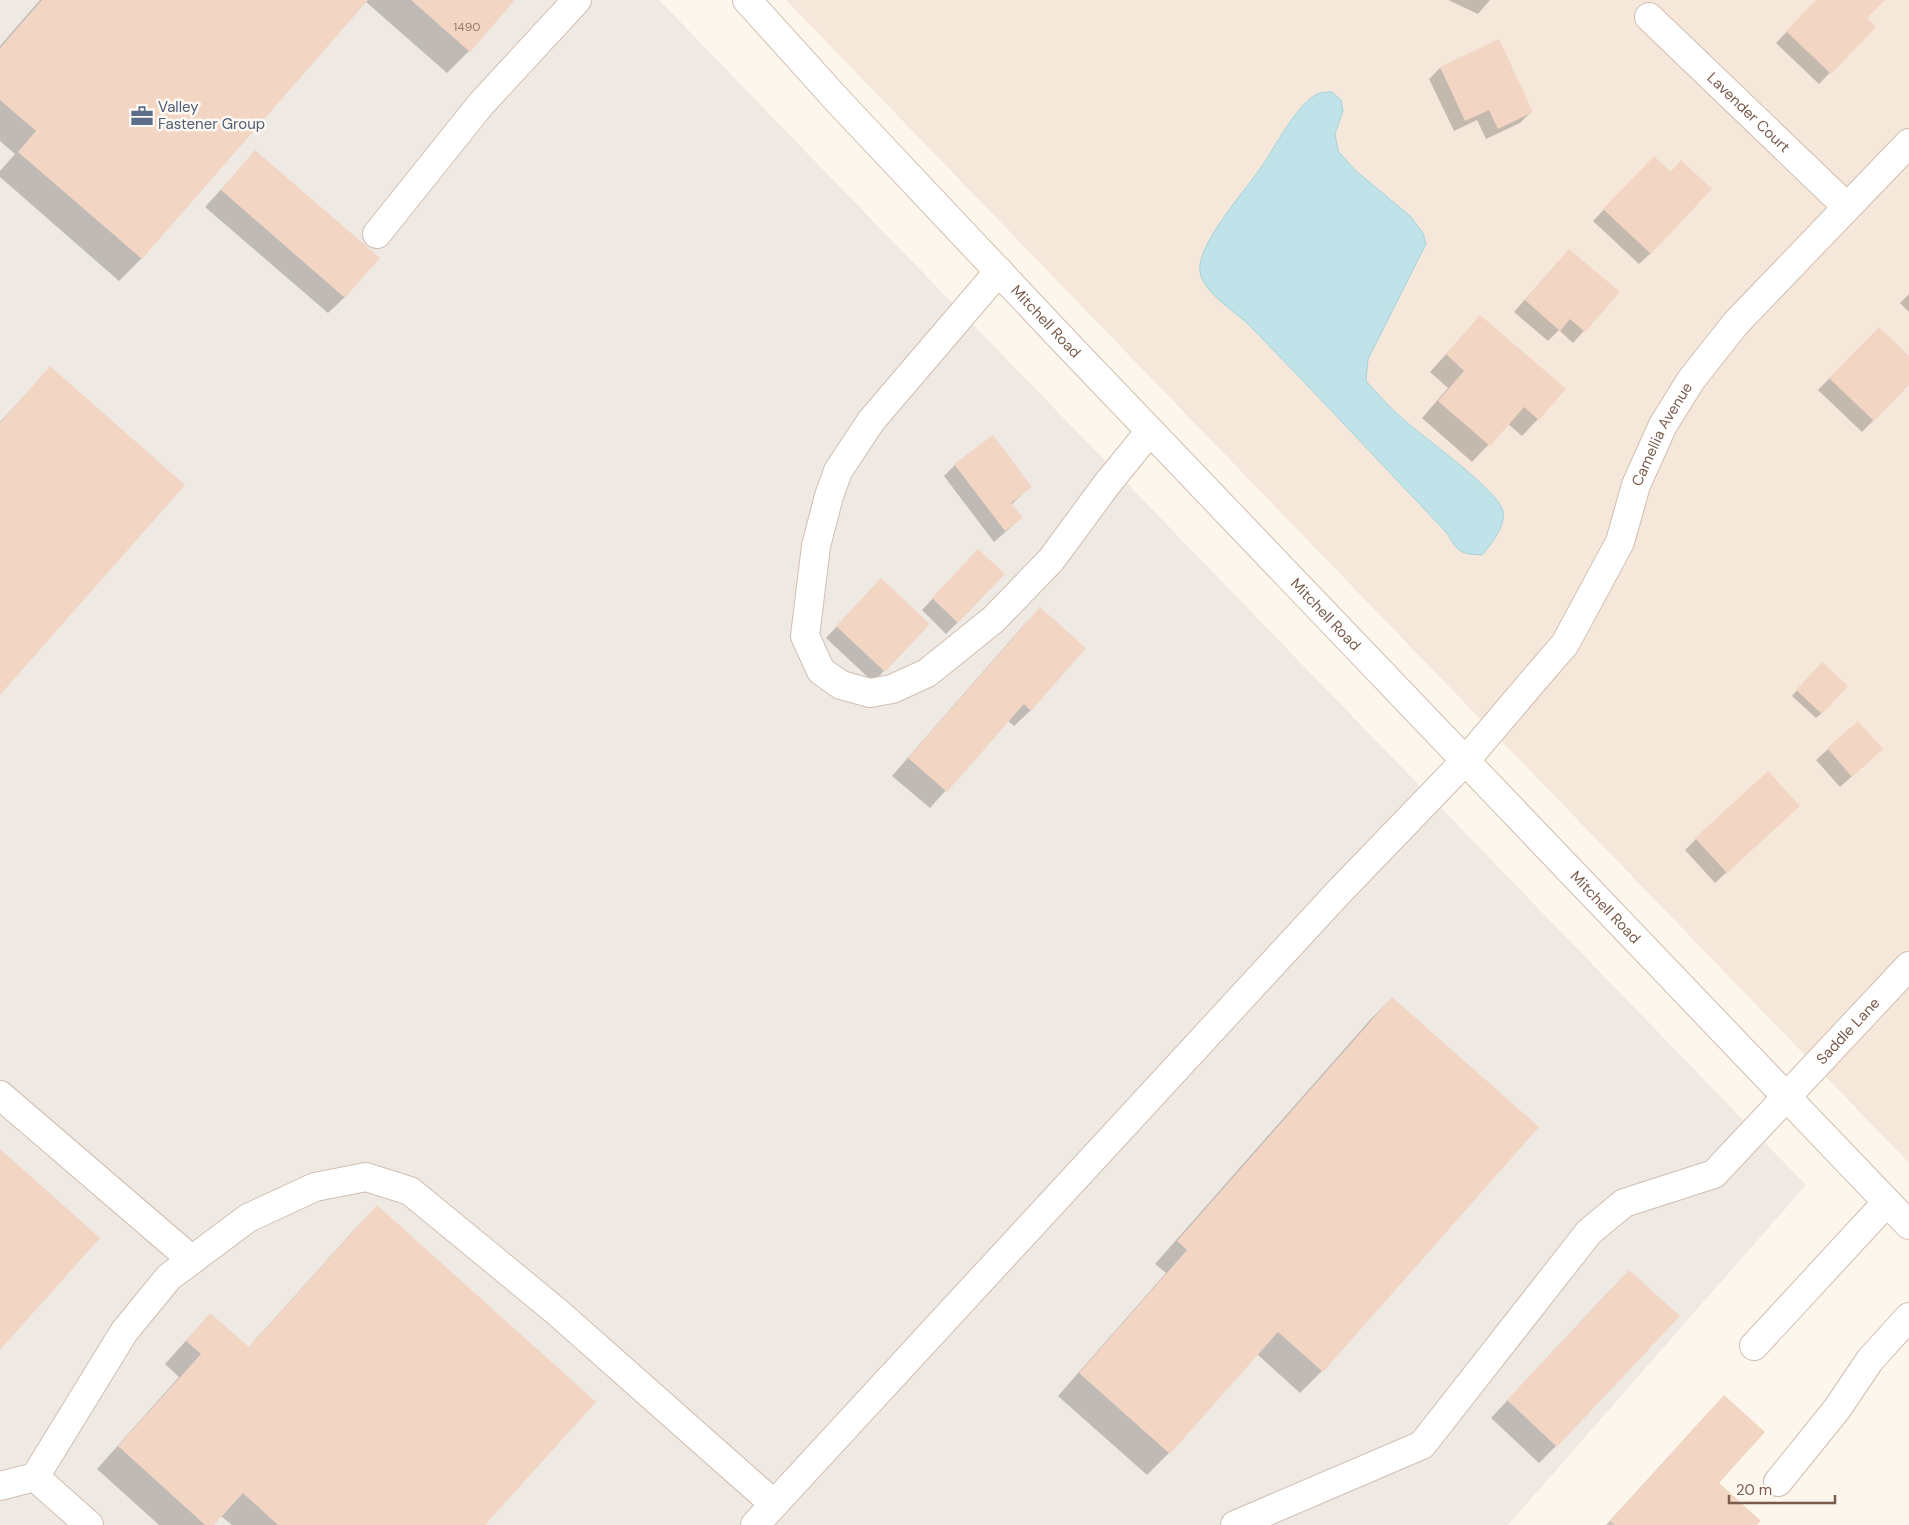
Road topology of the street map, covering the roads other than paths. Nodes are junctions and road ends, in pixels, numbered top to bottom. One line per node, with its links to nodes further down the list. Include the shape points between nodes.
1 (577, 0): 6 (street, via 481,104)
2 (747, 0): 7 (street, Mitchell Road)
3 (1650, 17): 5 (street, Lavender Court)
4 (1909, 143): 5 (street, Camellia Avenue)
5 (1847, 207): 9 (street, Camellia Avenue, via 1736,323 1691,380 1663,425 1636,485 1620,542 1565,644)
6 (377, 234)
7 (999, 271): 8 (street, Mitchell Road); 8 (street, via 871,421 838,471 816,546 805,636 821,671 841,686 870,693 892,689 927,673 994,619 1051,560)
8 (1150, 430): 9 (street, Mitchell Road)
9 (1466, 760): 12 (street, Mitchell Road); 21 (street, Camellia Avenue, via 1337,894)
10 (1909, 966): 12 (street, Saddle Lane)
11 (0, 1095): 15 (street)
12 (1787, 1097): 13 (street, Mitchell Road); 24 (street, Saddle Lane, via 1714,1174 1624,1203 1589,1232 1422,1445)
13 (1888, 1202): 14 (street, Mitchell Road); 17 (street)
14 (1909, 1225)
15 (192, 1260): 18 (street, via 169,1277 124,1332); 21 (street, via 248,1218 316,1187 366,1177 410,1191 556,1311)
16 (1909, 1317): 19 (street, via 1870,1360 1837,1408)
17 (1754, 1346)
18 (35, 1477): 20 (street); 22 (street)
19 (1778, 1482)
20 (0, 1486)
21 (774, 1504): 23 (street, Camellia Avenue)
22 (88, 1525)
23 (755, 1525)
24 (1235, 1525)

